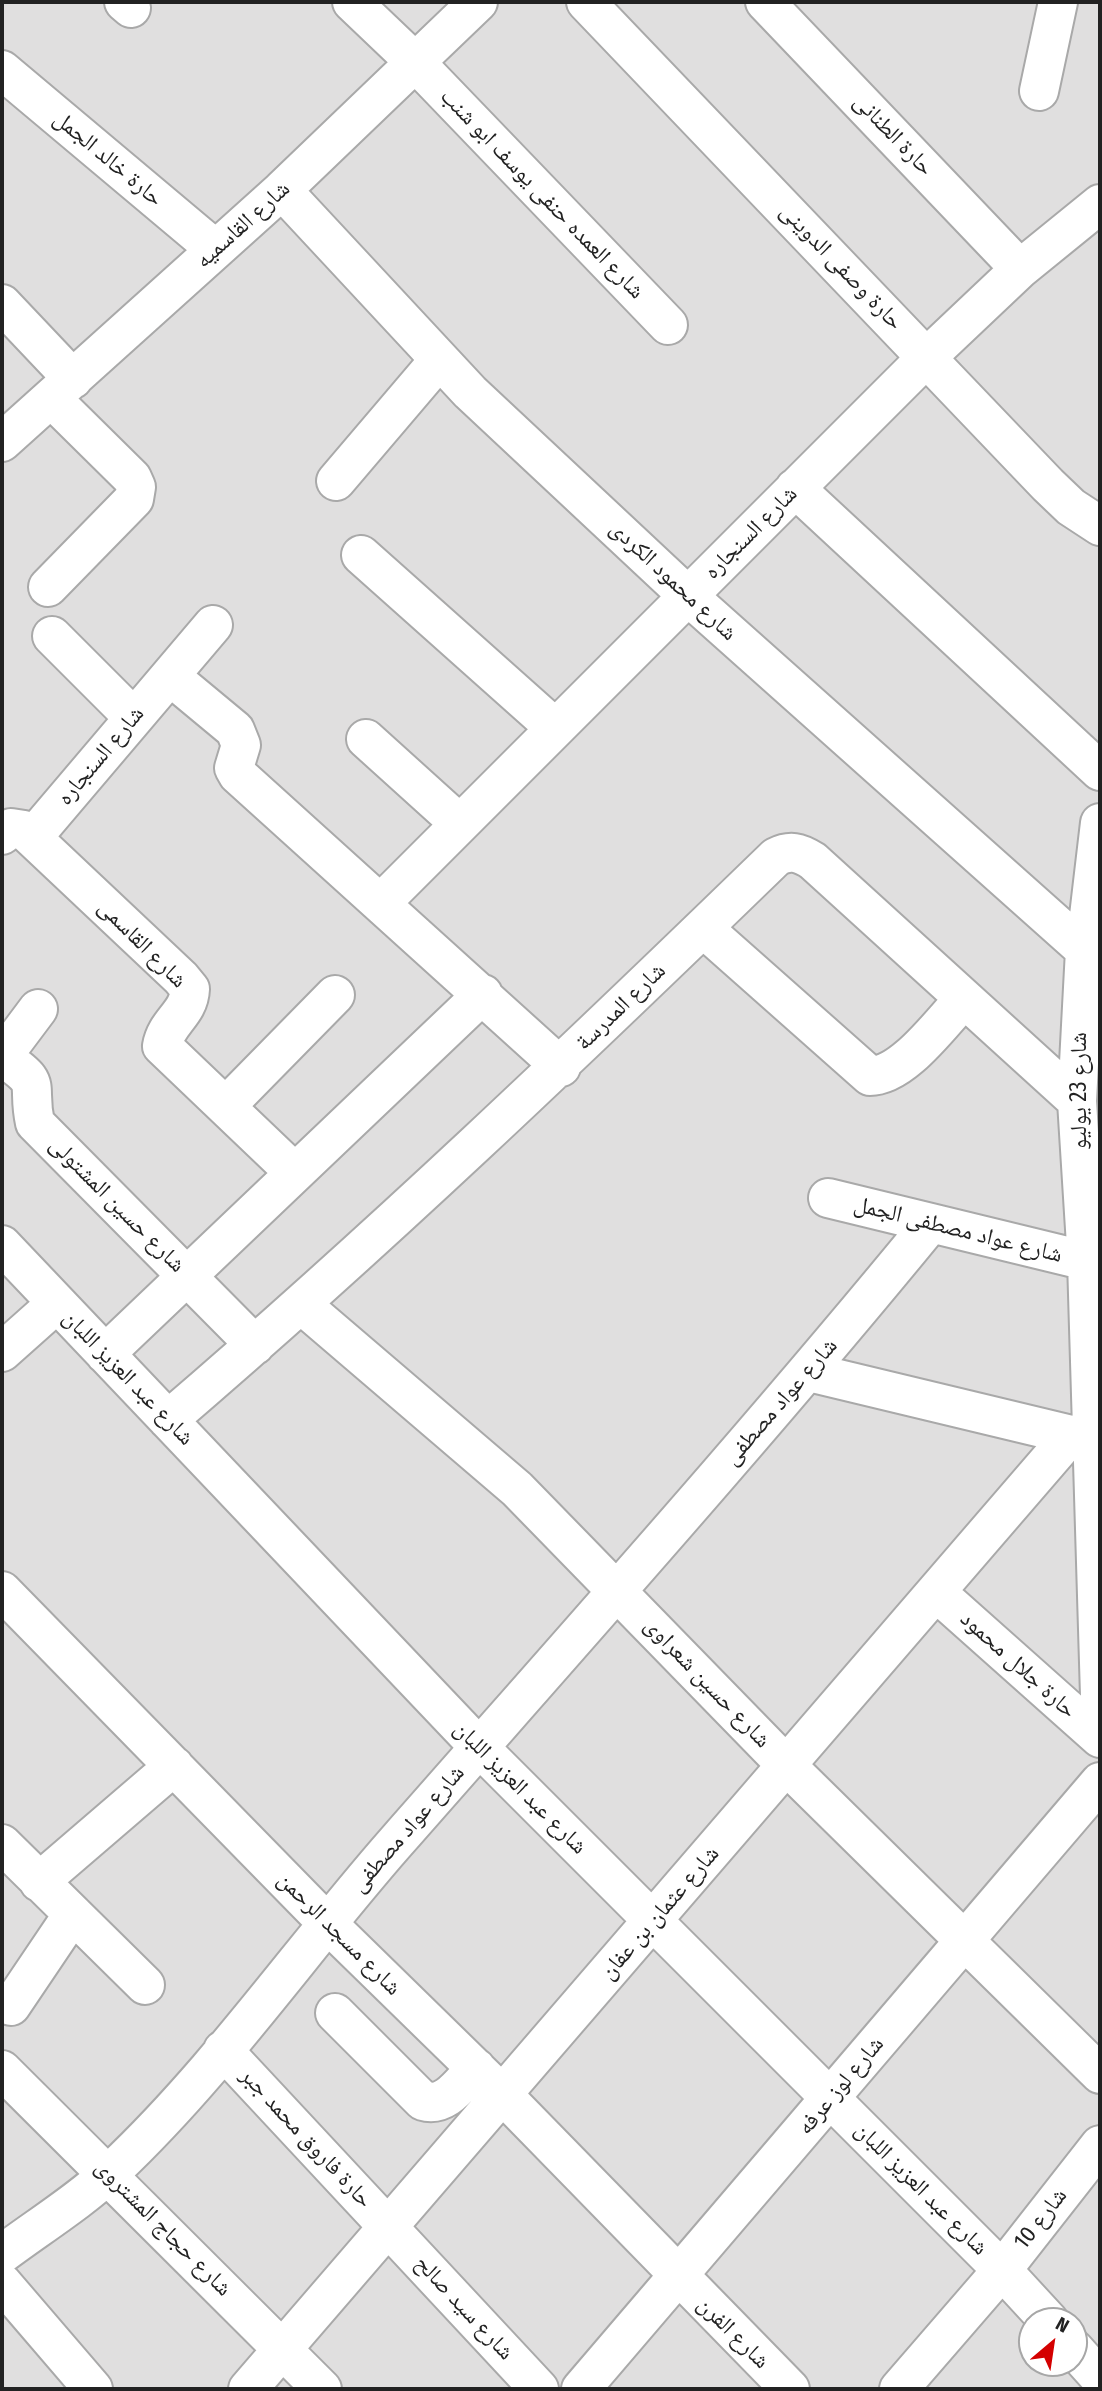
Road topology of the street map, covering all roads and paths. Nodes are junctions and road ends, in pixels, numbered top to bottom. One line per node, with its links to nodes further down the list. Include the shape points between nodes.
1 (352, 2): 6 (street, شارع العمده حنفى يوسف ابو شنب)
2 (478, 2): 6 (street, شارع القاسميه)
3 (586, 2): 15 (street, حارة وصفى الدوينى)
4 (765, 2): 12 (street, حارة الطنانى)
5 (1058, 2): 8 (street)
6 (416, 63): 9 (street, شارع القاسميه); 14 (street, شارع العمده حنفى يوسف ابو شنب)
7 (2, 70): 11 (street, حارة خالد الجمل)
8 (1038, 91)
9 (282, 190): 11 (street, شارع القاسميه); 16 (street, شارع محمود الكردى)
10 (1100, 204): 12 (street, شارع السنجاره)
11 (215, 249): 17 (street, شارع القاسميه)
12 (1020, 269): 15 (street, شارع السنجاره)
13 (2, 304): 17 (street)
14 (668, 325)
15 (927, 357): 20 (street, شارع السنجاره); 21 (street, حارة وصفى الدوينى, via 1048,485)
16 (439, 360): 19 (street); 24 (street, شارع محمود الكردى)
17 (63, 389): 18 (street, شارع القاسميه); 23 (street, via 136,487 134,499)
18 (2, 442)
19 (336, 481)
20 (795, 488): 24 (street, شارع السنجاره); 31 (street)
21 (1100, 526)
22 (361, 555): 29 (street)
23 (48, 587)
24 (688, 596): 29 (street, شارع السنجاره); 37 (street, شارع محمود الكردى)
25 (213, 625): 27 (street, شارع السنجاره)
26 (52, 636): 28 (street)
27 (170, 676): 28 (street, شارع السنجاره); 35 (street, via 235,730 241,745 234,768 238,775)
28 (134, 718): 34 (street, شارع السنجاره)
29 (555, 728): 33 (street, شارع السنجاره)
30 (366, 739): 33 (street)
31 (1100, 771)
32 (1100, 823): 37 (street, شارع 23 يوليو)
33 (460, 824): 35 (street, شارع السنجاره)
34 (17, 836): 45 (street, شارع القاسمى, via 190,989 190,1001 164,1031 162,1046)
35 (381, 903): 38 (street)
36 (703, 928): 40 (street, شارع المدرسة, via 776,857 802,853); 40 (street, via 870,1076 884,1076 899,1066); 43 (street, شارع المدرسة)
37 (1084, 950): 44 (street, شارع 23 يوليو)
38 (483, 994): 43 (street); 46 (street)
39 (335, 995): 45 (street)
40 (963, 1000): 44 (street, شارع المدرسة)
41 (38, 1009): 42 (street)
42 (2, 1057): 51 (street, شارع حسين المشتولى, via 25,1072 33,1085 35,1123)
43 (561, 1067): 53 (street, شارع المدرسة)
44 (1077, 1101): 50 (street, شارع 23 يوليو)
45 (226, 1107): 46 (street, شارع القاسمى)
46 (295, 1173): 51 (street)
47 (828, 1198): 48 (street, شارع عواد مصطفى الجمل)
48 (931, 1223): 50 (street, شارع عواد مصطفى الجمل); 57 (street, شارع عواد مصطفى)
49 (2, 1245): 52 (street, شارع عبد العزيز اللبان)
50 (1087, 1261): 59 (street, شارع 23 يوليو)
51 (188, 1275): 54 (street, شارع حسين المشتولى); 56 (street)
52 (57, 1303): 55 (street); 56 (street, شارع عبد العزيز اللبان)
53 (302, 1305): 54 (street, شارع المدرسة); 60 (street, شارع حسين شعراوى, via 517,1489)
54 (256, 1345): 58 (street, شارع المدرسة)
55 (2, 1352)
56 (105, 1354): 58 (street, شارع عبد العزيز اللبان)
57 (809, 1372): 59 (street); 60 (street, شارع عواد مصطفى)
58 (168, 1420): 65 (street, شارع عبد العزيز اللبان)
59 (1081, 1438): 62 (street, شارع عثمان بن عفان); 63 (street, شارع 23 يوليو)
60 (618, 1590): 65 (street, شارع عواد مصطفى); 67 (street, شارع حسين شعراوى)
61 (2, 1591): 66 (street, شارع مسجد الرحمن)
62 (936, 1592): 64 (street, حارة جلال محمود); 67 (street, شارع عثمان بن عفان)
63 (1100, 1696)
64 (1100, 1738)
65 (479, 1747): 72 (street, شارع عبد العزيز اللبان); 73 (street, شارع عواد مصطفى)
66 (174, 1766): 70 (street); 73 (street, شارع مسجد الرحمن)
67 (787, 1766): 72 (street, شارع عثمان بن عفان); 74 (street, شارع حسين شعراوى)
68 (1100, 1782): 74 (street, شارع لوز عرفه)
69 (2, 1844): 70 (street)
70 (39, 1882): 71 (street)
71 (73, 1914): 75 (street); 76 (street)
72 (653, 1922): 82 (street, شارع عثمان بن عفان); 83 (street, شارع عبد العزيز اللبان)
73 (328, 1924): 78 (street, شارع عواد مصطفى); 79 (street, شارع مسجد الرحمن)
74 (963, 1942): 81 (street, شارع حسين شعراوى); 83 (street, شارع لوز عرفه)
75 (145, 1984)
76 (11, 2006)
77 (335, 2013): 79 (street, via 423,2101 431,2104 445,2099)
78 (223, 2050): 85 (street, شارع عواد مصطفى); 86 (street, حارة فاروق محمد جبر)
79 (476, 2068): 82 (street, شارع مسجد الرحمن)
80 (2, 2070): 85 (street, شارع حجاج المشتروى)
81 (1100, 2074)
82 (503, 2095): 86 (street, شارع عثمان بن عفان); 89 (street, شارع مسجد الرحمن)
83 (830, 2099): 88 (street, شارع عبد العزيز اللبان); 89 (street, شارع لوز عرفه)
84 (1100, 2145): 88 (street, شارع 10)
85 (109, 2174): 87 (street, شارع عواد مصطفى); 92 (street, شارع حجاج المشتروى)
86 (389, 2227): 92 (street, شارع عثمان بن عفان); 98 (street, شارع سيد صالح)
87 (2, 2254)
88 (1002, 2270): 91 (street, شارع عبد العزيز اللبان); 101 (street, شارع 10)
89 (677, 2276): 99 (street, شارع لوز عرفه); 100 (street, شارع الفرن)
90 (2, 2283): 95 (street)
91 (1035, 2307)
92 (284, 2348): 96 (street, شارع عثمان بن عفان); 97 (street, شارع حجاج المشتروى)
93 (1088, 2365): 94 (street)
94 (1100, 2378)
95 (93, 2389)
96 (248, 2389)
97 (322, 2389)
98 (539, 2389)
99 (581, 2389)
100 (790, 2389)
101 (900, 2389)

